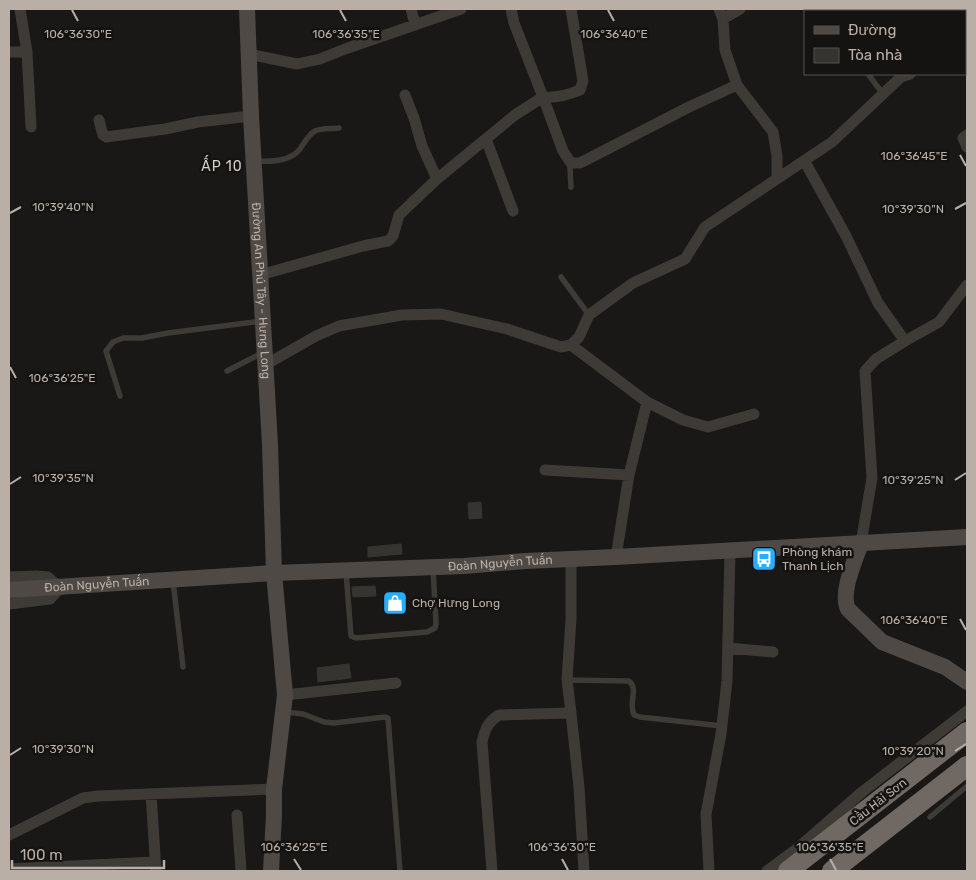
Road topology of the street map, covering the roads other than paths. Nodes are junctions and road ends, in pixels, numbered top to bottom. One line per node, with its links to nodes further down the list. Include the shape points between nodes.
1 (20, 9): 11 (street)
2 (247, 9): 12 (street, Đường An Phú Tây - Hưng Long)
3 (411, 9): 9 (street)
4 (461, 9): 9 (street)
5 (511, 9): 18 (street)
6 (571, 9): 18 (street, via 583,82 580,90 571,94)
7 (740, 9): 8 (street)
8 (721, 14): 15 (street, via 725,50)
9 (416, 24): 12 (street, via 320,59 297,64)
10 (9, 52): 11 (street)
11 (26, 52): 21 (street)
12 (249, 54): 19 (street, Đường An Phú Tây - Hưng Long)
13 (869, 75): 17 (lane)
14 (907, 75): 17 (street)
15 (737, 85): 28 (street, via 580,163); 30 (street, via 773,132)
16 (405, 94): 29 (street, via 422,146)
17 (883, 94): 27 (street, via 832,142)
18 (543, 97): 24 (street); 28 (street, via 562,151)
19 (251, 116): 20 (street, via 106,137); 26 (street, Đường An Phú Tây - Hưng Long)
20 (99, 120)
21 (31, 127)
22 (339, 128): 26 (lane, via 316,130 298,152 287,158 271,162)
23 (967, 135): 25 (street, via 963,138)
24 (486, 139): 29 (street); 32 (street)
25 (967, 146)
26 (254, 160): 33 (street, Đường An Phú Tây - Hưng Long)
27 (805, 162): 30 (street); 38 (street, via 878,303)
28 (571, 163): 31 (lane)
29 (437, 178): 33 (street, via 399,215 393,236 388,241)
30 (777, 178): 36 (street, via 705,228 685,259 633,284)
31 (570, 187)
32 (513, 211)
33 (260, 275): 37 (street, Đường An Phú Tây - Hưng Long)
34 (561, 277): 36 (lane)
35 (967, 285): 38 (street, via 939,322)
36 (589, 316): 39 (street, via 579,337)
37 (262, 321): 40 (street, Đường An Phú Tây - Hưng Long); 42 (lane, via 123,338 113,342 106,351)
38 (904, 341): 48 (street, via 865,370 872,478)
39 (571, 345): 40 (street, via 561,347 507,329 441,314 402,315 339,326); 43 (street)
40 (265, 359): 41 (lane); 54 (street, Đường An Phú Tây - Hưng Long)
41 (227, 371)
42 (120, 396)
43 (646, 402): 44 (street, via 683,420 708,427); 46 (street)
44 (754, 414)
45 (545, 470): 46 (street)
46 (629, 475): 50 (street)
47 (967, 537): 48 (street, Đoàn Nguyễn Tuấn)
48 (862, 543): 49 (street, Đoàn Nguyễn Tuấn); 64 (street, via 845,593 844,602 848,609 882,642 945,667)
49 (730, 551): 50 (street, Đoàn Nguyễn Tuấn); 60 (street)
50 (616, 558): 51 (street, Đoàn Nguyễn Tuấn)
51 (571, 560): 52 (street, Đoàn Nguyễn Tuấn, via 525,560); 63 (street)
52 (433, 568): 53 (street, Đoàn Nguyễn Tuấn); 53 (lane, via 435,628 427,632 356,638 351,636)
53 (346, 571): 54 (street, Đoàn Nguyễn Tuấn)
54 (274, 573): 56 (street, Đoàn Nguyễn Tuấn); 66 (street, Đường An Phú Tây - Hưng Long)
55 (9, 577): 57 (street, via 48,577)
56 (173, 581): 57 (street, Đoàn Nguyễn Tuấn); 62 (lane)
57 (60, 588): 58 (street, Đoàn Nguyễn Tuấn); 59 (street, via 50,599)
58 (9, 590)
59 (9, 604)
60 (728, 648): 61 (street); 70 (street)
61 (773, 652)
62 (183, 667)
63 (567, 680): 69 (street); 70 (lane, via 629,681 634,689 631,710 634,715)
64 (967, 682)
65 (396, 683): 66 (street)
66 (285, 695): 68 (street, Đường An Phú Tây - Hưng Long)
67 (967, 711): 87 (street)
68 (283, 712): 74 (street, Đường An Phú Tây - Hưng Long); 83 (lane, via 334,723 388,718)
69 (571, 713): 84 (street, via 499,715 485,729 482,742); 85 (street)
70 (722, 726): 86 (street, via 706,814)
71 (967, 732): 88 (highway, Cầu Hải Sơn)
72 (967, 766): 89 (highway)
73 (967, 786): 77 (lane)
74 (274, 789): 75 (street); 82 (street, Đường An Phú Tây - Hưng Long)
75 (151, 794): 78 (street, via 83,798); 79 (street)
76 (237, 815): 81 (street)
77 (930, 817)
78 (9, 835)
79 (155, 866): 80 (street)
80 (9, 869)
81 (240, 871)
82 (271, 871)
83 (400, 871)
84 (492, 871)
85 (584, 871)
86 (709, 871)
87 (767, 871)
88 (788, 871)
89 (832, 871)

